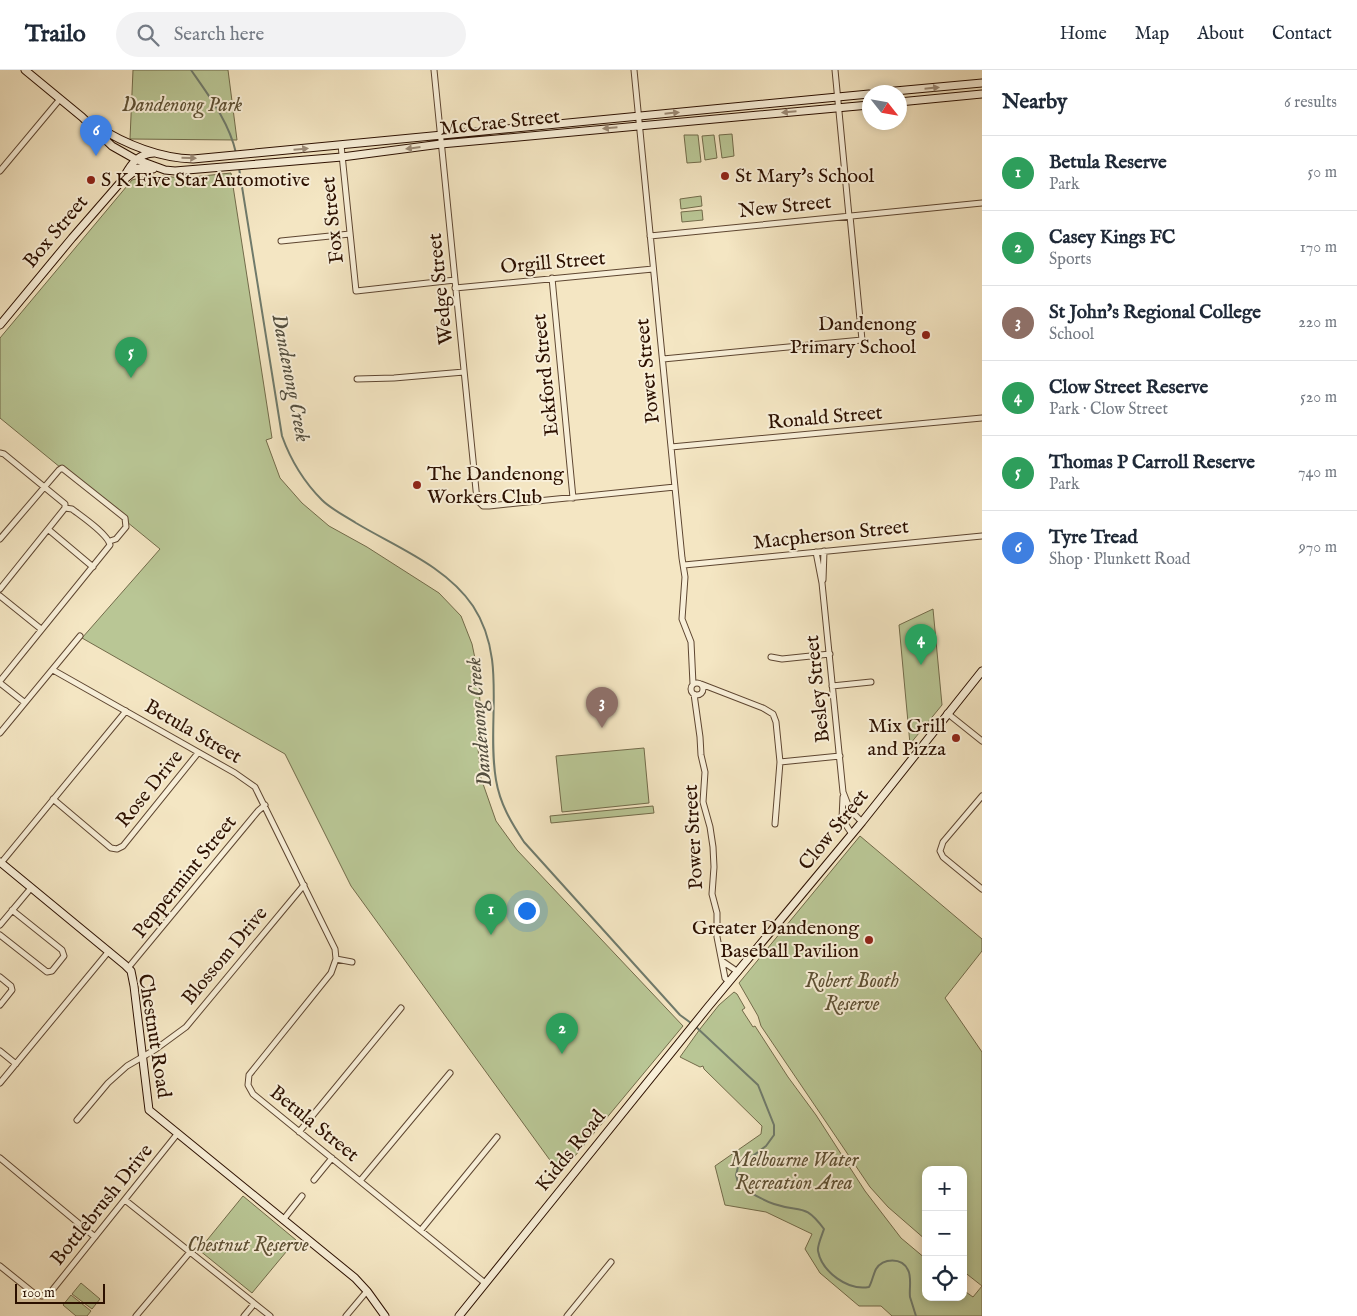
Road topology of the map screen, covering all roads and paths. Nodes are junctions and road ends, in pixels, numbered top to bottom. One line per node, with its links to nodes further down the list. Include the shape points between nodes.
1 (25, 70): 10 (main road)
2 (434, 70): 17 (street, Wedge Street)
3 (634, 70): 15 (street, Power Street)
4 (835, 70): 9 (street)
5 (982, 83): 6 (main road, one-way to 5)
6 (907, 90)
7 (982, 94): 11 (main road)
8 (862, 95): 9 (main road, McCrae Street)
9 (837, 97): 13 (street); 15 (main road, McCrae Street, one-way to 9)
10 (60, 99): 14 (main road); 24 (street)
11 (907, 101)
12 (862, 106): 13 (main road, McCrae Street)
13 (838, 108): 16 (main road, McCrae Street, one-way to 16); 27 (street)
14 (82, 117): 20 (main road, via 118,139); 22 (main road, McCrae Street, via 107,143)
15 (638, 117): 16 (street, Power Street); 17 (main road, McCrae Street)
16 (640, 126): 18 (main road, McCrae Street, one-way to 18); 29 (street, Power Street)
17 (440, 134): 18 (street, Wedge Street); 19 (main road, McCrae Street)
18 (441, 144): 21 (main road, McCrae Street, one-way to 21); 33 (street, Wedge Street)
19 (341, 145): 20 (main road, McCrae Street, one-way to 19, via 186,158); 21 (street, Fox Street)
20 (158, 154): 22 (main road, via 145,154)
21 (342, 157): 23 (main road, McCrae Street); 28 (street, Fox Street)
22 (135, 159): 23 (main road, McCrae Street); 25 (main road, Box Street)
23 (165, 170): 25 (main road, Box Street, via 141,168)
24 (0, 171)
25 (119, 184): 35 (main road, Box Street)
26 (982, 204): 27 (street, New Street)
27 (850, 216): 29 (street, New Street); 36 (street, via 862,340)
28 (350, 234): 30 (street); 33 (street, Fox Street, via 356,291)
29 (650, 236): 31 (street, Power Street)
30 (281, 241)
31 (653, 269): 32 (street, Orgill Street); 36 (street, Power Street)
32 (552, 278): 34 (street, Orgill Street); 44 (street, Eckford Street)
33 (454, 280): 34 (street, Wedge Street)
34 (455, 288): 37 (street, Wedge Street)
35 (0, 325)
36 (662, 359): 40 (street, Power Street)
37 (464, 372): 38 (street); 44 (street, Wedge Street, via 476,496 480,504 489,506)
38 (358, 379)
39 (982, 418): 40 (street, Ronald Street)
40 (670, 447): 43 (street, Power Street)
41 (0, 452): 42 (street)
42 (44, 487): 45 (street, via 65,504); 48 (street); 49 (street, via 62,468 125,518 126,527)
43 (675, 487): 44 (street); 52 (street, Power Street)
44 (574, 498)
45 (65, 508): 46 (street); 49 (street, via 72,509)
46 (48, 530): 53 (street); 55 (street)
47 (982, 536): 50 (street, Macpherson Street)
48 (0, 539)
49 (110, 541): 53 (street)
50 (824, 551): 51 (street, Macpherson Street); 54 (street, Besley Street)
51 (816, 552): 52 (street, Macpherson Street); 54 (street, Besley Street)
52 (684, 565): 61 (street, Power Street, via 686,585 682,619 691,642)
53 (93, 566): 57 (street)
54 (822, 583): 59 (street, Besley Street)
55 (0, 589)
56 (0, 596): 57 (street)
57 (41, 629): 64 (street)
58 (80, 636): 62 (street)
59 (830, 654): 60 (street); 68 (street, Besley Street)
60 (771, 657)
61 (692, 668): 66 (street, Power Street); 67 (street, Power Street)
62 (53, 670): 72 (street); 73 (street, Betula Street)
63 (982, 671): 75 (main road, Clow Street)
64 (0, 682): 72 (street)
65 (871, 682): 68 (street)
66 (693, 684): 67 (street); 71 (street, via 690,690)
67 (700, 684): 69 (street); 70 (street, via 703,688)
68 (832, 686): 79 (street, Besley Street)
69 (718, 691): 70 (street); 80 (street, via 773,714)
70 (701, 693): 71 (street); 74 (street, Power Street)
71 (694, 694): 74 (street, Power Street)
72 (24, 702): 76 (street)
73 (126, 711): 78 (street, Betula Street); 83 (street)
74 (696, 711): 97 (street, Power Street, via 705,772 703,802 713,847 712,894 717,913 716,938)
75 (947, 713): 77 (street); 85 (main road, Clow Street)
76 (0, 733)
77 (982, 741)
78 (198, 752): 83 (street, Rose Drive, via 123,846 117,849 111,848); 84 (street, Betula Street, via 252,783)
79 (840, 756): 80 (street); 81 (street, Besley Street)
80 (780, 762): 86 (street)
81 (843, 792): 85 (street, Besley Street, via 850,810); 87 (street, Besley Street, via 842,819)
82 (982, 796): 91 (street, via 943,842 940,851)
83 (53, 799): 88 (street)
84 (264, 805): 89 (street, Betula Street); 99 (street, Peppermint Street)
85 (862, 822): 87 (main road, Clow Street)
86 (774, 824)
87 (852, 834): 100 (main road, Clow Street)
88 (0, 863): 90 (main road, Chestnut Road)
89 (304, 885): 96 (street, Betula Street, via 335,949); 107 (street, Blossom Drive, via 186,1027)
90 (31, 888): 92 (street); 95 (main road, Chestnut Road)
91 (982, 889)
92 (12, 910): 93 (street); 94 (street, via 62,950 64,956 52,971 47,972)
93 (0, 925)
94 (0, 935)
95 (109, 951): 99 (main road, Chestnut Road); 108 (street)
96 (336, 959): 98 (street); 112 (street, Betula Street, via 331,973 249,1075 248,1085 253,1094)
97 (722, 961): 100 (street); 102 (street, Power Street, via 725,978)
98 (352, 962)
99 (128, 968): 107 (main road, Chestnut Road, via 133,979)
100 (738, 972): 102 (main road, Clow Street)
101 (0, 977): 103 (street, via 12,990)
102 (729, 982): 105 (main road, Clow Street)
103 (0, 1005)
104 (401, 1008): 112 (street)
105 (708, 1008): 127 (main road, Kidds Road)
106 (0, 1051): 108 (street)
107 (142, 1057): 111 (street, Blossom Drive, via 108,1082); 113 (main road, Chestnut Road, via 149,1110)
108 (16, 1064): 110 (street)
109 (450, 1073): 118 (street)
110 (0, 1083)
111 (77, 1120)
112 (300, 1132): 116 (street, Betula Street)
113 (178, 1134): 120 (street, Bottlebrush Drive); 121 (main road, Chestnut Road)
114 (497, 1136): 122 (street)
115 (0, 1158): 123 (street)
116 (332, 1158): 117 (street); 118 (street, Betula Street)
117 (314, 1180)
118 (360, 1181): 122 (street, Betula Street)
119 (302, 1196): 121 (street)
120 (125, 1200): 123 (street, Bottlebrush Drive); 124 (street)
121 (283, 1220): 128 (main road, Chestnut Road)
122 (421, 1230): 127 (street, Betula Street)
123 (95, 1237): 126 (street, Bottlebrush Drive, via 45,1296 34,1294)
124 (190, 1252): 129 (street); 130 (street)
125 (611, 1262): 136 (street)
126 (0, 1266)
127 (485, 1283): 135 (main road, Kidds Road)
128 (367, 1291): 133 (street); 134 (main road, Chestnut Road)
129 (254, 1304): 131 (street); 132 (street)
130 (136, 1316)
131 (244, 1316)
132 (270, 1316)
133 (346, 1316)
134 (386, 1316)
135 (459, 1316)
136 (567, 1316)

